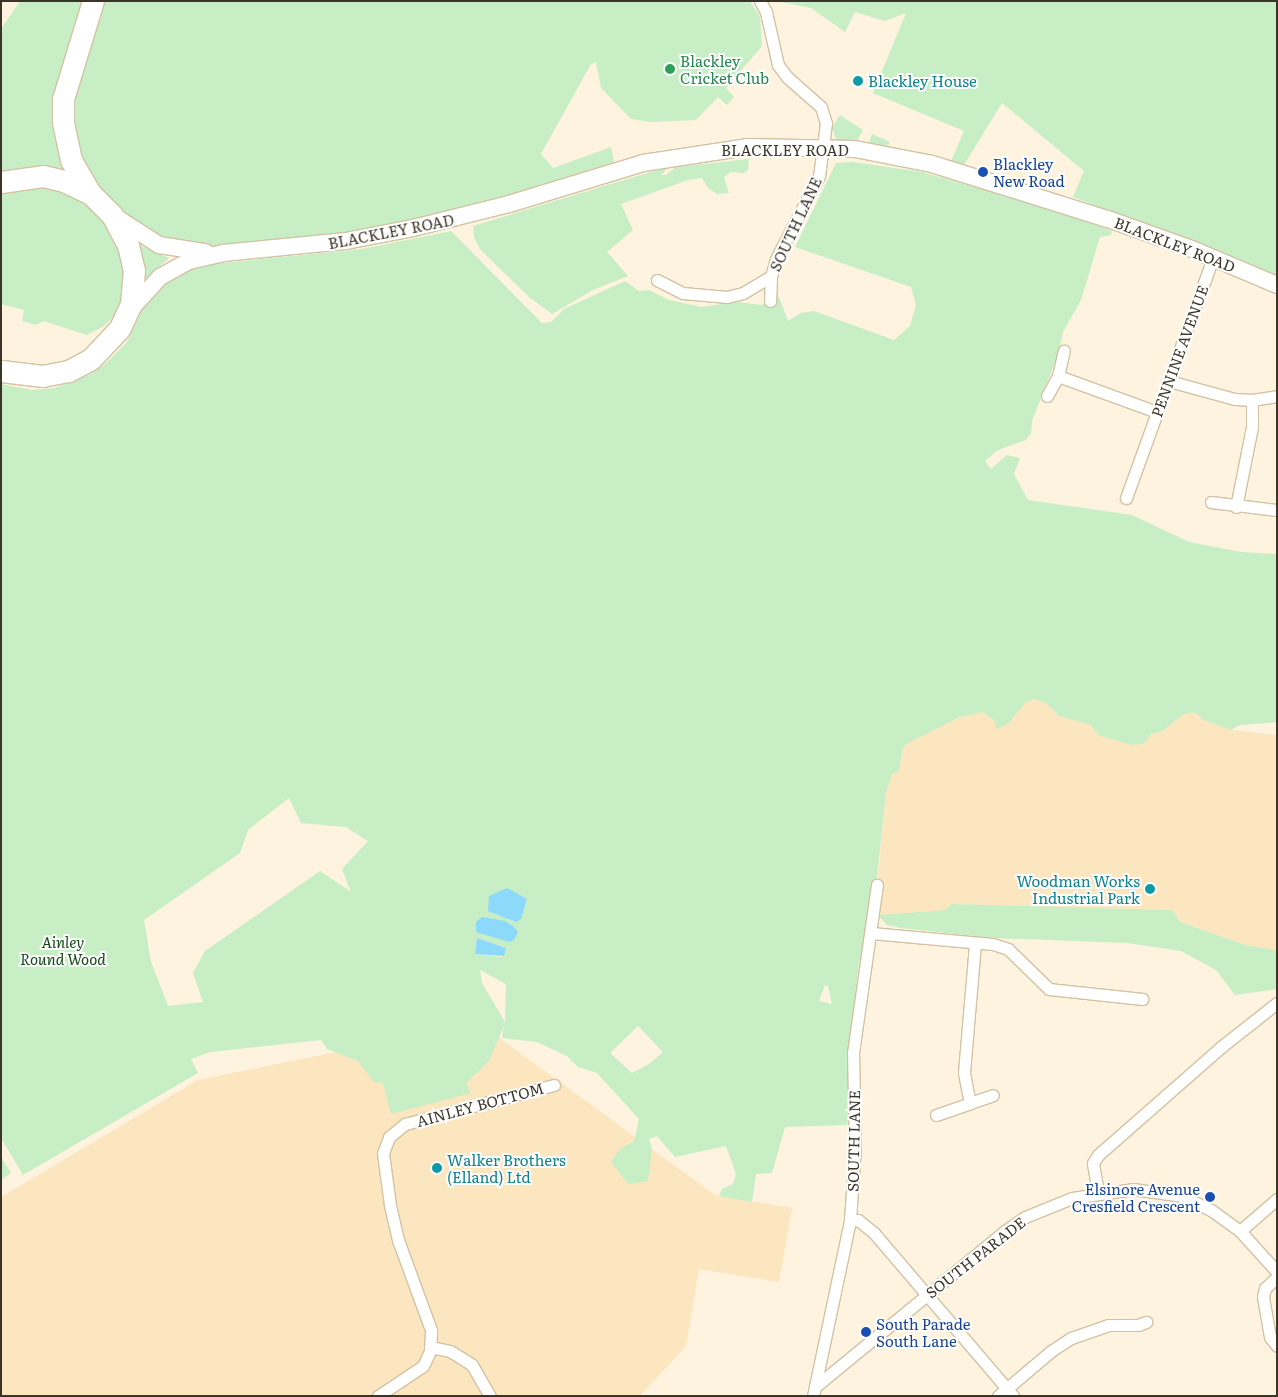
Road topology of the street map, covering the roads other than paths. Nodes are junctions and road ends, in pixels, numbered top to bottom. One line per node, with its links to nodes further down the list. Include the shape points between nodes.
1 (93, 1): 5 (highway, via 63,99 62,122 71,160)
2 (760, 1): 3 (street, SOUTH LANE, via 766,12 778,65 824,111)
3 (823, 147): 7 (street, BLACKLEY ROAD, via 747,147 681,155 625,167 509,204 413,228 346,241); 8 (street, BLACKLEY ROAD, via 881,152 940,166 1108,219); 9 (street, SOUTH LANE, via 819,176)
4 (1, 182): 5 (highway, via 43,176 64,181)
5 (90, 194): 6 (highway)
6 (112, 215): 7 (street, BLACKLEY ROAD, via 159,245 183,251); 13 (highway, via 128,245 132,261 133,287)
7 (223, 253): 13 (street, BLACKLEY ROAD, via 189,261 170,270 153,283)
8 (1213, 258): 11 (street, BLACKLEY ROAD); 17 (street, PENNINE AVENUE)
9 (771, 276): 10 (street, via 742,293 726,297 682,293); 12 (street, SOUTH LANE)
10 (657, 280)
11 (1277, 285)
12 (770, 301)
13 (128, 312): 15 (highway, via 110,342 84,364 43,376 17,375)
14 (1064, 351): 16 (street)
15 (1, 370)
16 (1058, 376): 18 (street); 21 (street)
17 (1169, 382): 20 (street); 21 (street, PENNINE AVENUE)
18 (1047, 396)
19 (1277, 396): 20 (street)
20 (1252, 400): 24 (street, via 1252,427)
21 (1157, 412): 22 (street, PENNINE AVENUE)
22 (1126, 498)
23 (1211, 502): 24 (street)
24 (1236, 508): 25 (street)
25 (1277, 510)
26 (877, 885): 27 (street, SOUTH LANE)
27 (872, 933): 28 (street); 37 (street, SOUTH LANE, via 853,1053 855,1147)
28 (976, 944): 29 (street, via 1008,949 1049,989); 33 (street, via 964,1073)
29 (1142, 1000)
30 (1277, 1003): 35 (street, via 1220,1047 1098,1155 1093,1163)
31 (554, 1085): 43 (street, AINLEY BOTTOM, via 405,1124 390,1137 384,1152 384,1175 398,1240 432,1330)
32 (993, 1095): 33 (street)
33 (970, 1103): 34 (street)
34 (936, 1115)
35 (1098, 1192): 38 (street, SOUTH PARADE, via 1133,1189 1182,1196 1211,1210); 41 (street, SOUTH PARADE, via 1072,1198 1025,1217)
36 (1277, 1199): 38 (street)
37 (850, 1220): 41 (street, via 858,1220 874,1233); 45 (street, SOUTH LANE)
38 (1240, 1231): 39 (street, SOUTH PARADE)
39 (1277, 1272)
40 (1277, 1277): 44 (street, via 1265,1288 1263,1297 1270,1336)
41 (926, 1296): 45 (street, SOUTH PARADE); 46 (street)
42 (1146, 1322): 46 (street, via 1108,1325 1071,1338)
43 (430, 1346): 47 (street, AINLEY BOTTOM, via 422,1366); 48 (street, via 450,1352 472,1365)
44 (1277, 1346)
45 (814, 1391)
46 (1006, 1393)
47 (378, 1396)
48 (490, 1396)

